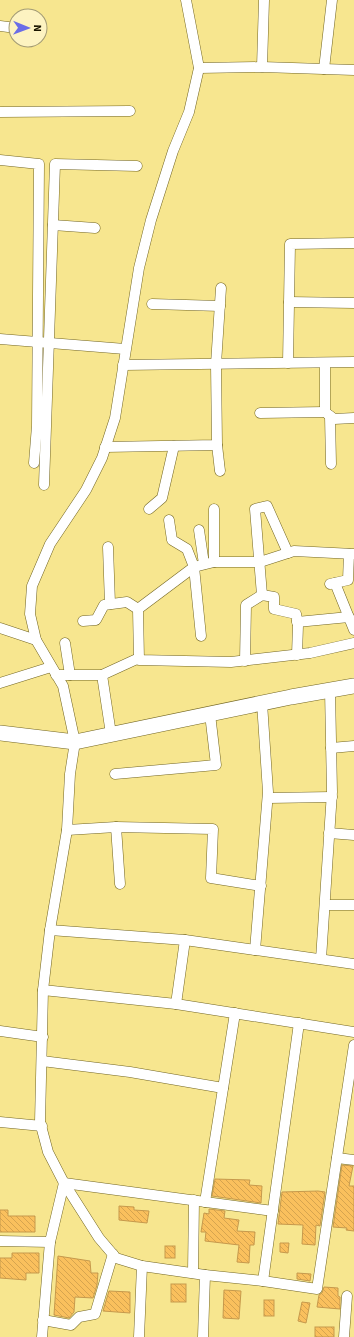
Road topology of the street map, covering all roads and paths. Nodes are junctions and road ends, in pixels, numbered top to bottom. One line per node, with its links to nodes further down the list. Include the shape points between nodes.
1 (186, 0): 5 (street)
2 (264, 0): 4 (street)
3 (332, 0): 6 (street)
4 (262, 67): 5 (street); 6 (street)
5 (199, 68): 23 (street, via 188,112 151,220 139,268)
6 (324, 69): 7 (street)
7 (354, 70)
8 (130, 111): 9 (street)
9 (0, 112)
10 (0, 160): 21 (street, via 39,164)
11 (137, 166): 12 (street, via 55,164)
12 (53, 225): 13 (street); 22 (street)
13 (95, 228)
14 (354, 243): 16 (street, via 290,244)
15 (221, 288): 19 (street)
16 (289, 302): 17 (street); 25 (street)
17 (354, 303)
18 (152, 304): 19 (street)
19 (220, 306): 27 (street)
20 (0, 339): 21 (street)
21 (38, 342): 22 (street); 35 (street)
22 (49, 343): 23 (street); 38 (street)
23 (125, 349): 28 (street)
24 (354, 362): 26 (street)
25 (288, 363): 26 (street); 27 (street)
26 (325, 363): 30 (street)
27 (216, 364): 28 (street); 32 (street)
28 (123, 365): 34 (street, via 115,418)
29 (260, 413): 30 (street)
30 (328, 414): 31 (street, via 334,419); 36 (street)
31 (354, 418)
32 (217, 445): 33 (street); 37 (street)
33 (174, 446): 34 (street); 39 (street, via 162,498)
34 (105, 447): 58 (street, via 86,490 50,544 32,586 30,614)
35 (34, 463)
36 (331, 464)
37 (220, 471)
38 (44, 485)
39 (149, 509)
40 (214, 509): 47 (street)
41 (169, 520): 48 (street, via 172,540 187,549)
42 (199, 530): 47 (street)
43 (108, 547): 50 (street)
44 (288, 553): 45 (street, via 294,551); 46 (street); 46 (street, via 267,506 255,509)
45 (352, 554): 52 (street, via 348,580 332,584)
46 (260, 562): 47 (street); 49 (street)
47 (209, 563): 48 (street)
48 (194, 567): 51 (street); 57 (street)
49 (262, 595): 54 (street, via 274,597 274,609 296,614); 63 (street, via 246,605)
50 (110, 604): 51 (street, via 127,602); 53 (street, via 104,605 96,620)
51 (138, 609): 62 (street)
52 (349, 617): 54 (street); 56 (street)
53 (83, 621)
54 (298, 622): 61 (street)
55 (0, 628): 58 (street)
56 (354, 630)
57 (201, 636)
58 (36, 640): 64 (street)
59 (65, 643): 65 (street)
60 (354, 643): 61 (street)
61 (297, 655): 63 (street)
62 (139, 658): 63 (street); 66 (street)
63 (245, 661)
64 (54, 671): 65 (street); 67 (street); 74 (street, via 63,686)
65 (70, 675): 66 (street)
66 (102, 675): 73 (street)
67 (0, 683)
68 (354, 686): 69 (street)
69 (330, 690): 70 (street); 76 (street)
70 (262, 703): 71 (street); 79 (street)
71 (210, 714): 73 (street); 77 (street, via 216,765)
72 (0, 733): 74 (street)
73 (111, 734): 74 (street)
74 (75, 742): 81 (street, via 70,774)
75 (354, 746): 76 (street)
76 (331, 748): 78 (street)
77 (115, 774)
78 (332, 797): 79 (street); 82 (street)
79 (268, 798): 85 (street)
80 (116, 828): 81 (street); 84 (street); 85 (street, via 213,829 211,878)
81 (67, 830): 88 (street)
82 (329, 833): 83 (street); 86 (street)
83 (354, 835)
84 (120, 884)
85 (261, 886): 90 (street)
86 (325, 905): 87 (street); 91 (street)
87 (354, 905)
88 (50, 930): 89 (street); 93 (street)
89 (185, 940): 90 (street); 94 (street)
90 (256, 950): 91 (street)
91 (321, 959): 92 (street)
92 (354, 964)
93 (43, 990): 94 (street); 99 (street)
94 (176, 1004): 95 (street)
95 (235, 1013): 96 (street); 102 (street)
96 (298, 1023): 98 (street); 111 (street)
97 (0, 1031): 99 (street)
98 (354, 1032)
99 (43, 1037): 101 (street)
100 (354, 1046): 103 (street)
101 (42, 1060): 102 (street); 105 (street)
102 (223, 1088): 110 (street)
103 (349, 1109): 106 (street)
104 (0, 1122): 105 (street)
105 (42, 1126): 108 (street, via 48,1152)
106 (337, 1158): 107 (street); 118 (street, via 317,1289)
107 (354, 1160)
108 (64, 1183): 109 (street); 113 (street); 114 (street, via 99,1238)
109 (194, 1200): 110 (street); 116 (street)
110 (206, 1202): 111 (street)
111 (273, 1211): 118 (street)
112 (0, 1241): 113 (street)
113 (50, 1242): 120 (street)
114 (113, 1254): 115 (street, via 116,1258); 120 (street, via 95,1314 79,1317 71,1325)
115 (142, 1266): 116 (street); 122 (street)
116 (192, 1273): 117 (street)
117 (204, 1275): 118 (street); 123 (street)
118 (263, 1281)
119 (347, 1296): 124 (street)
120 (43, 1320): 121 (street)
121 (45, 1336)
122 (138, 1337)
123 (203, 1337)
124 (344, 1337)

